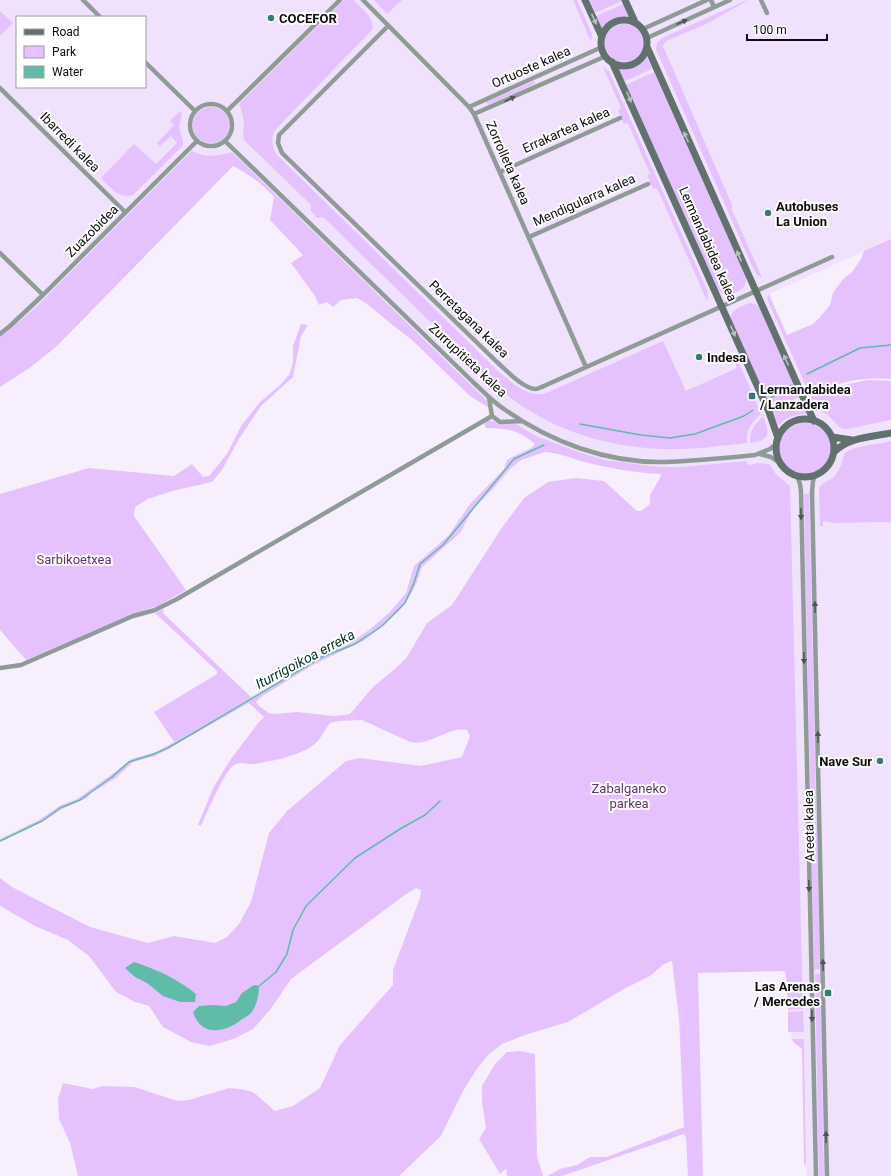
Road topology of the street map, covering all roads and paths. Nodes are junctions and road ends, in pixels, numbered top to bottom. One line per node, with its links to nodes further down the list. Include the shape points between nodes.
1 (83, 0): 12 (street)
2 (340, 0): 26 (street)
3 (363, 0): 14 (street, Zorrolleta kalea)
4 (585, 0): 16 (street, one-way to 16)
5 (625, 0): 13 (street)
6 (707, 0): 15 (street)
7 (712, 0): 10 (street)
8 (730, 0): 10 (street)
9 (761, 0): 11 (street)
10 (714, 7): 17 (street, one-way to 10)
11 (767, 13)
12 (99, 16)
13 (635, 22): 15 (street); 16 (street, via 615,22 609,25)
14 (388, 26): 24 (street, Zorrolleta kalea); 41 (street, Perretagana kalea, via 280,135 278,143 282,153 516,378 532,388 539,388)
15 (643, 29): 17 (street)
16 (602, 37): 18 (street)
17 (647, 38): 19 (street)
18 (602, 47): 20 (street); 24 (street, Ortuoste kalea)
19 (647, 47): 21 (street, via 642,57 633,64 622,65); 37 (street, Lermandabidea kalea, one-way to 19)
20 (606, 56): 21 (street); 27 (street, Ortuoste kalea, one-way to 20)
21 (612, 62): 39 (street, Lermandabidea kalea, one-way to 39)
22 (146, 63): 25 (street)
23 (0, 88): 33 (street, Ibarredi kalea)
24 (470, 107): 27 (street, Zorrolleta kalea)
25 (195, 111): 26 (street, via 208,104 219,105); 29 (street, via 190,126)
26 (227, 111): 30 (street, via 232,123 230,136)
27 (474, 114): 31 (street, Zorrolleta kalea)
28 (620, 118): 31 (street, Errakartea kalea)
29 (197, 141): 30 (street, via 211,146); 33 (street, Zuazobidea)
30 (225, 141): 42 (street, Zurrupitieta kalea)
31 (500, 172): 34 (street, Zorrolleta kalea)
32 (648, 184): 34 (street, Mendigularra kalea)
33 (125, 212): 38 (street, Zuazobidea)
34 (529, 237): 41 (street, Zorrolleta kalea)
35 (0, 253): 38 (street)
36 (832, 257): 37 (street, Perretagana kalea)
37 (755, 291): 39 (street, Perretagana kalea); 44 (street, Lermandabidea kalea, one-way to 37)
38 (43, 295): 40 (street, Zuazobidea)
39 (722, 306): 41 (street, Perretagana kalea); 48 (street, Lermandabidea kalea, one-way to 48, via 769,412)
40 (0, 334)
41 (586, 367)
42 (489, 398): 43 (street); 45 (street, Zurrupitieta kalea)
43 (492, 416): 45 (street, via 500,422); 55 (street, via 160,607 133,616 21,665)
44 (814, 421): 47 (street, via 828,430); 48 (street, via 793,422 787,426)
45 (522, 422): 51 (street, Zurrupitieta kalea, via 568,444 621,458 662,462)
46 (891, 433): 49 (street)
47 (832, 437): 49 (street); 50 (street)
48 (778, 440): 51 (street, Zurrupitieta kalea, via 770,449); 52 (street, via 776,450)
49 (852, 440): 50 (street)
50 (834, 452): 54 (street, via 830,464)
51 (760, 454): 52 (street, Zurrupitieta kalea, via 771,457)
52 (781, 464): 53 (street)
53 (797, 476): 54 (street); 56 (street, Areeta kalea, one-way to 56, via 801,492)
54 (815, 476): 57 (street, Areeta kalea, one-way to 54, via 812,492)
55 (0, 668)
56 (816, 1176)
57 (827, 1176)

